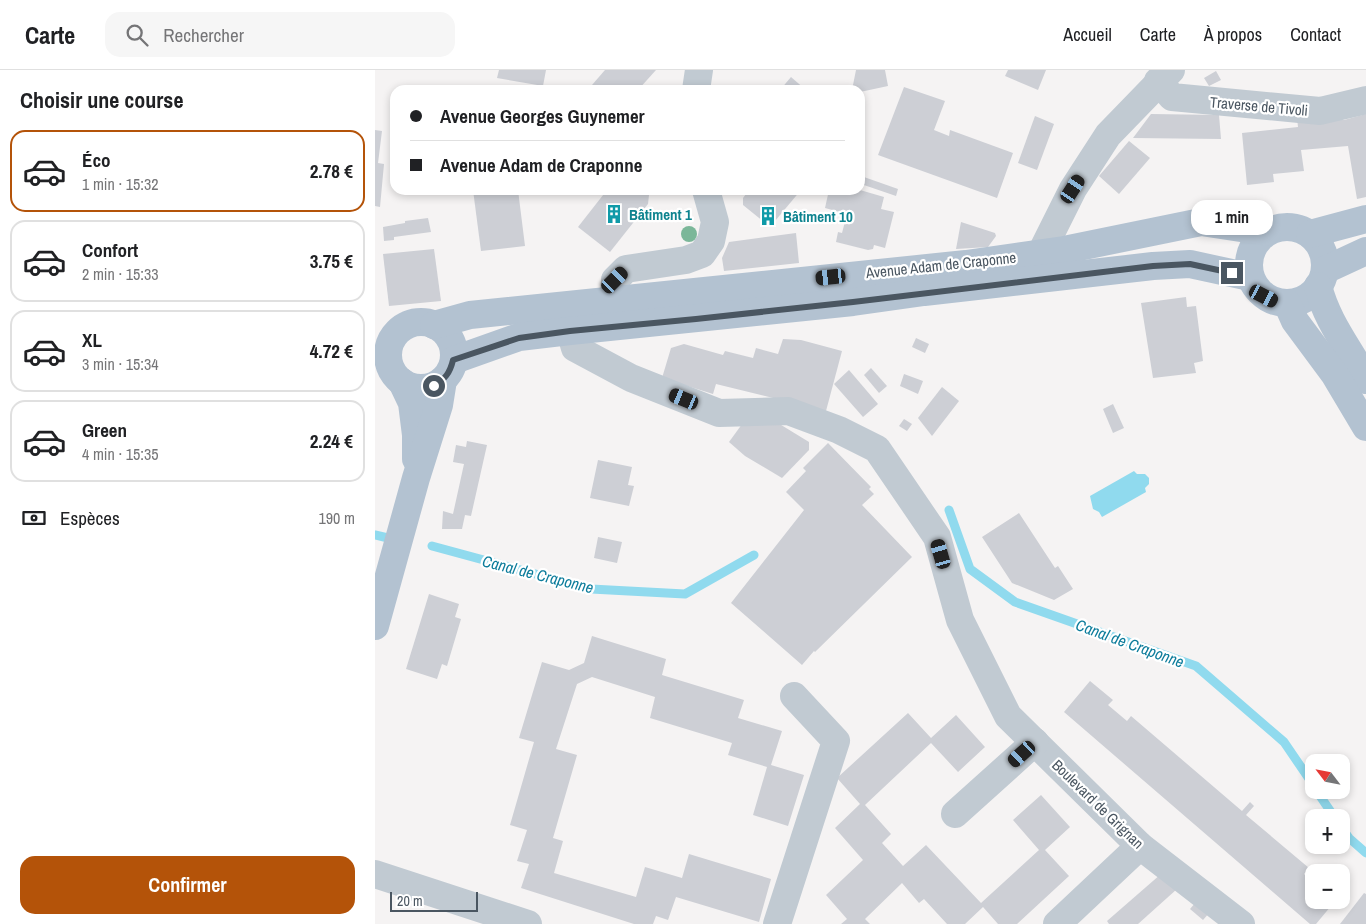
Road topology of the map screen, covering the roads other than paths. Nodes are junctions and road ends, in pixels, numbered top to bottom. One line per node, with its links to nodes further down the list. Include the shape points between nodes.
1 (699, 70): 3 (street)
2 (1164, 76): 4 (street, Traverse de Tivoli, via 1171,97 1320,112); 10 (street, via 1108,135 1073,189)
3 (698, 85)
4 (1366, 100)
5 (707, 195): 13 (street, via 715,222 711,241 702,254 686,260 626,269 615,280)
6 (1366, 219): 8 (main road)
7 (1267, 232): 8 (main road, via 1289,226); 10 (main road, Avenue Adam de Craponne, via 1201,222); 11 (main road, via 1257,240 1251,252)
8 (1310, 234): 12 (main road, via 1317,241 1325,260)
9 (1366, 251): 12 (main road)
10 (1041, 253): 13 (main road, Avenue Adam de Craponne, via 966,264)
11 (1250, 277): 14 (main road, via 1264,296); 16 (main road, Avenue Adam de Craponne, via 1190,264 1153,266)
12 (1321, 278): 14 (main road, via 1310,295); 20 (main road, via 1323,305)
13 (614, 300): 15 (main road, Avenue Adam de Craponne, via 470,315)
14 (1287, 303): 21 (main road, via 1295,321 1335,375)
15 (434, 325): 17 (main road, via 414,324); 18 (main road, via 450,340 453,350)
16 (570, 331): 18 (main road, Avenue Adam de Craponne, via 519,338); 25 (street, Boulevard de Grignan, via 575,348 631,378 719,413 788,410 877,449 937,537 960,620 1008,716)
17 (386, 332): 19 (main road, via 391,342 388,352)
18 (448, 370): 19 (main road, via 434,386 423,389 412,387); 22 (main road)
19 (390, 372): 22 (main road, via 412,403)
20 (1366, 380)
21 (1366, 427)
22 (416, 478): 23 (main road)
23 (375, 626)
24 (795, 696): 30 (street, via 836,741)
25 (1035, 742): 26 (street); 27 (street, Boulevard de Grignan)
26 (955, 814)
27 (1140, 846): 31 (street); 32 (street, Boulevard de Grignan)
28 (375, 874): 29 (street)
29 (528, 924)
30 (777, 924)
31 (1057, 924)
32 (1241, 924)

